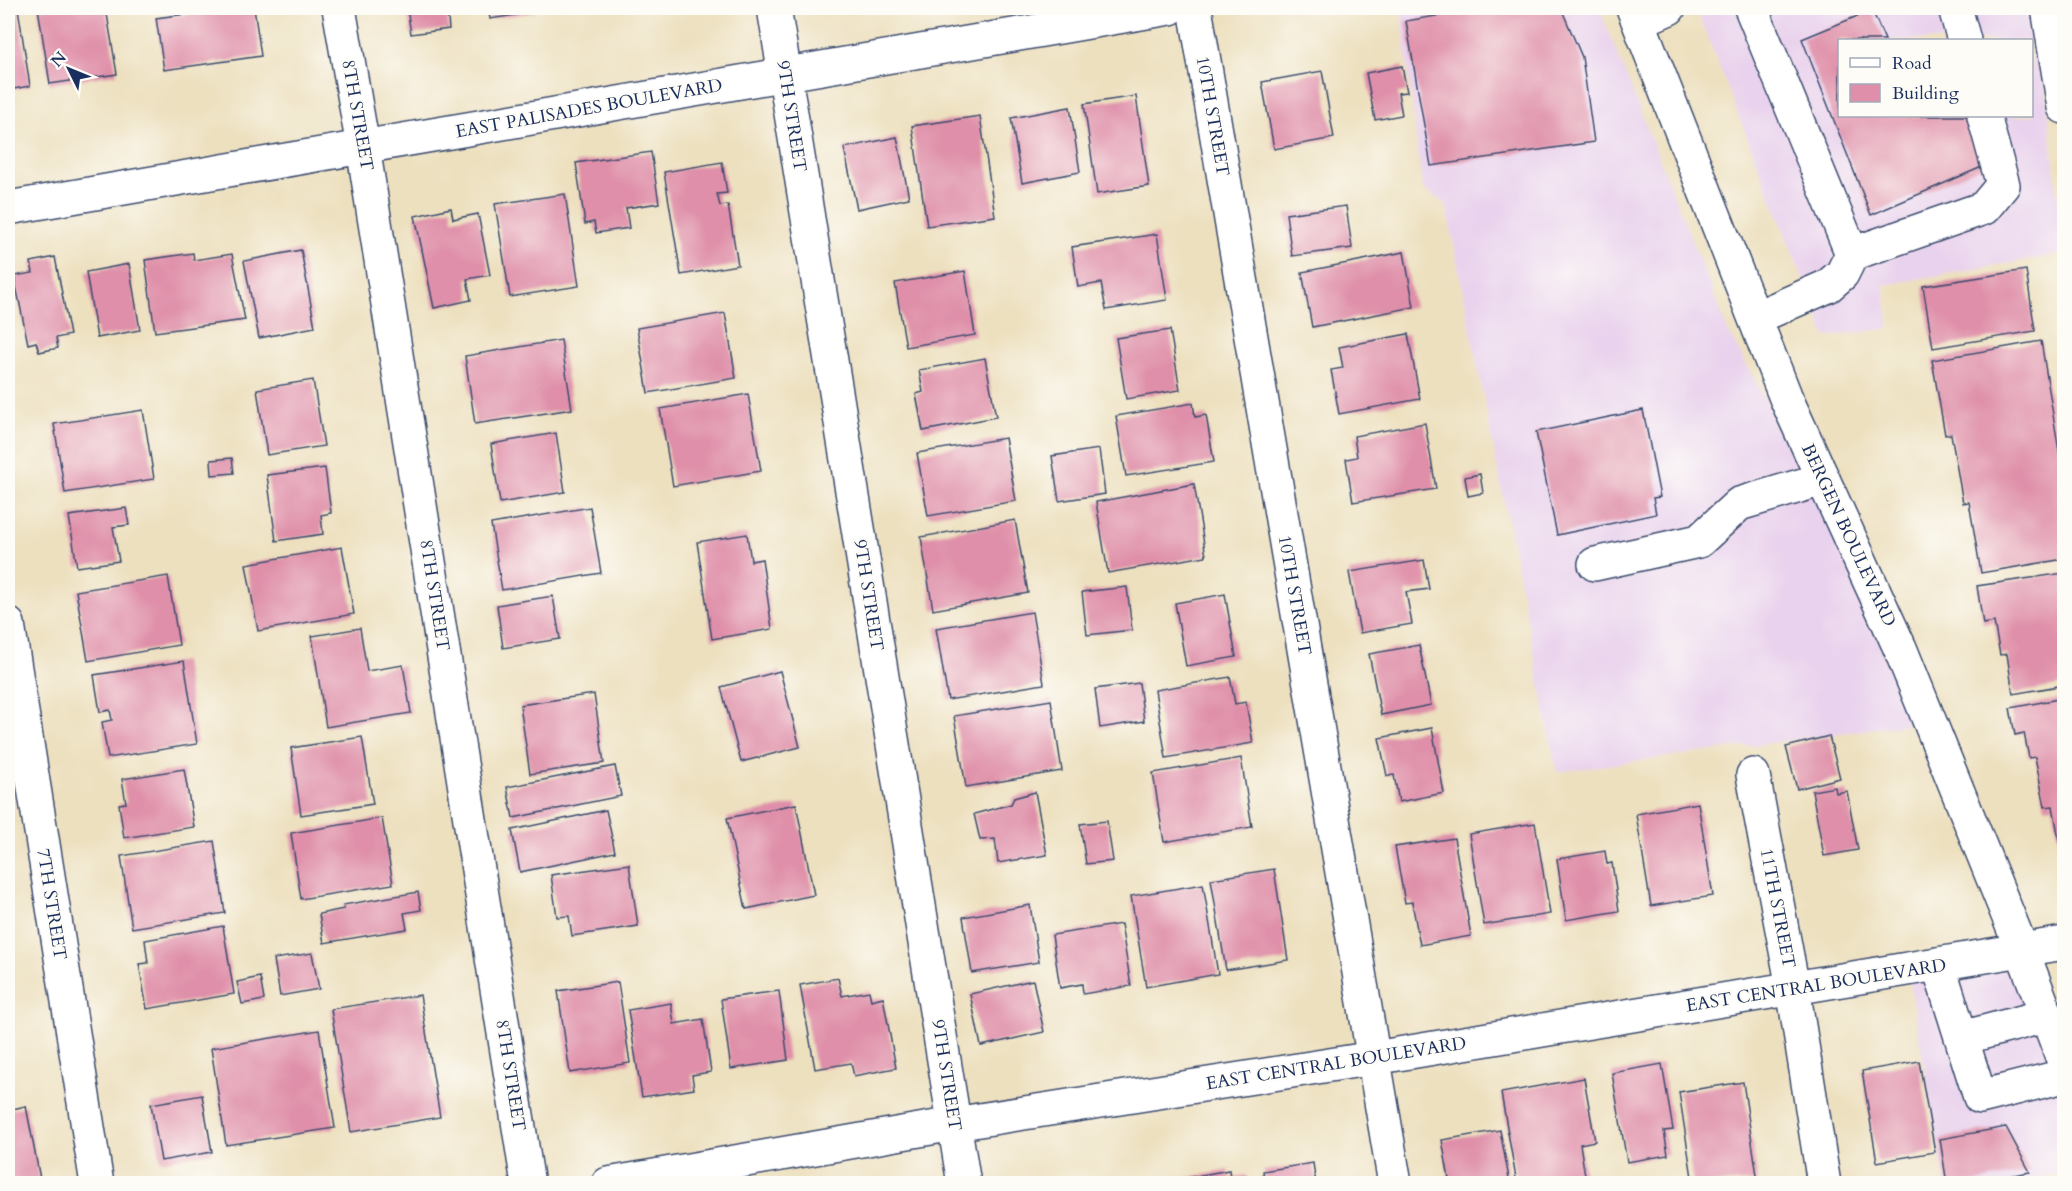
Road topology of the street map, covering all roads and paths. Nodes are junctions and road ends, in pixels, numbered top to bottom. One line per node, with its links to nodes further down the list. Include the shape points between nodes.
1 (339, 8): 14 (street, 8TH STREET)
2 (774, 8): 11 (street, 9TH STREET)
3 (1170, 8): 11 (street, EAST PALISADES BOULEVARD)
4 (1195, 8): 28 (street, 10TH STREET)
5 (1669, 8): 9 (street)
6 (1751, 8): 16 (street)
7 (1955, 8): 10 (street)
8 (2048, 8): 12 (street)
9 (1636, 14): 17 (street, BERGEN BOULEVARD)
10 (1964, 39)
11 (786, 74): 14 (street, EAST PALISADES BOULEVARD); 31 (street, 9TH STREET)
12 (2064, 107)
13 (1984, 117): 16 (street, via 2002,186 1984,208)
14 (363, 147): 15 (street, EAST PALISADES BOULEVARD); 33 (street, 8TH STREET)
15 (8, 208)
16 (1852, 254): 17 (street, via 1842,274 1828,286)
17 (1755, 318): 18 (street, BERGEN BOULEVARD)
18 (1823, 479): 19 (street, via 1739,504 1699,541); 23 (street, BERGEN BOULEVARD, via 1900,648)
19 (1595, 564)
20 (8, 624): 32 (street, 7TH STREET)
21 (1753, 774): 25 (street, 11TH STREET)
22 (2064, 943): 23 (street, EAST CENTRAL BOULEVARD)
23 (2022, 950): 24 (street, EAST CENTRAL BOULEVARD); 26 (street, BERGEN BOULEVARD)
24 (1938, 964): 25 (street, EAST CENTRAL BOULEVARD); 27 (street)
25 (1793, 988): 28 (street, EAST CENTRAL BOULEVARD); 37 (street, 11TH STREET)
26 (2045, 1016): 27 (street); 29 (street, BERGEN BOULEVARD)
27 (1962, 1038): 30 (street, via 1980,1097)
28 (1374, 1058): 31 (street, EAST CENTRAL BOULEVARD); 36 (street, 10TH STREET)
29 (2064, 1062)
30 (2064, 1076)
31 (954, 1124): 34 (street, EAST CENTRAL BOULEVARD); 35 (street, 9TH STREET)
32 (97, 1184)
33 (528, 1184)
34 (608, 1184)
35 (964, 1184)
36 (1395, 1184)
37 (1824, 1184)

